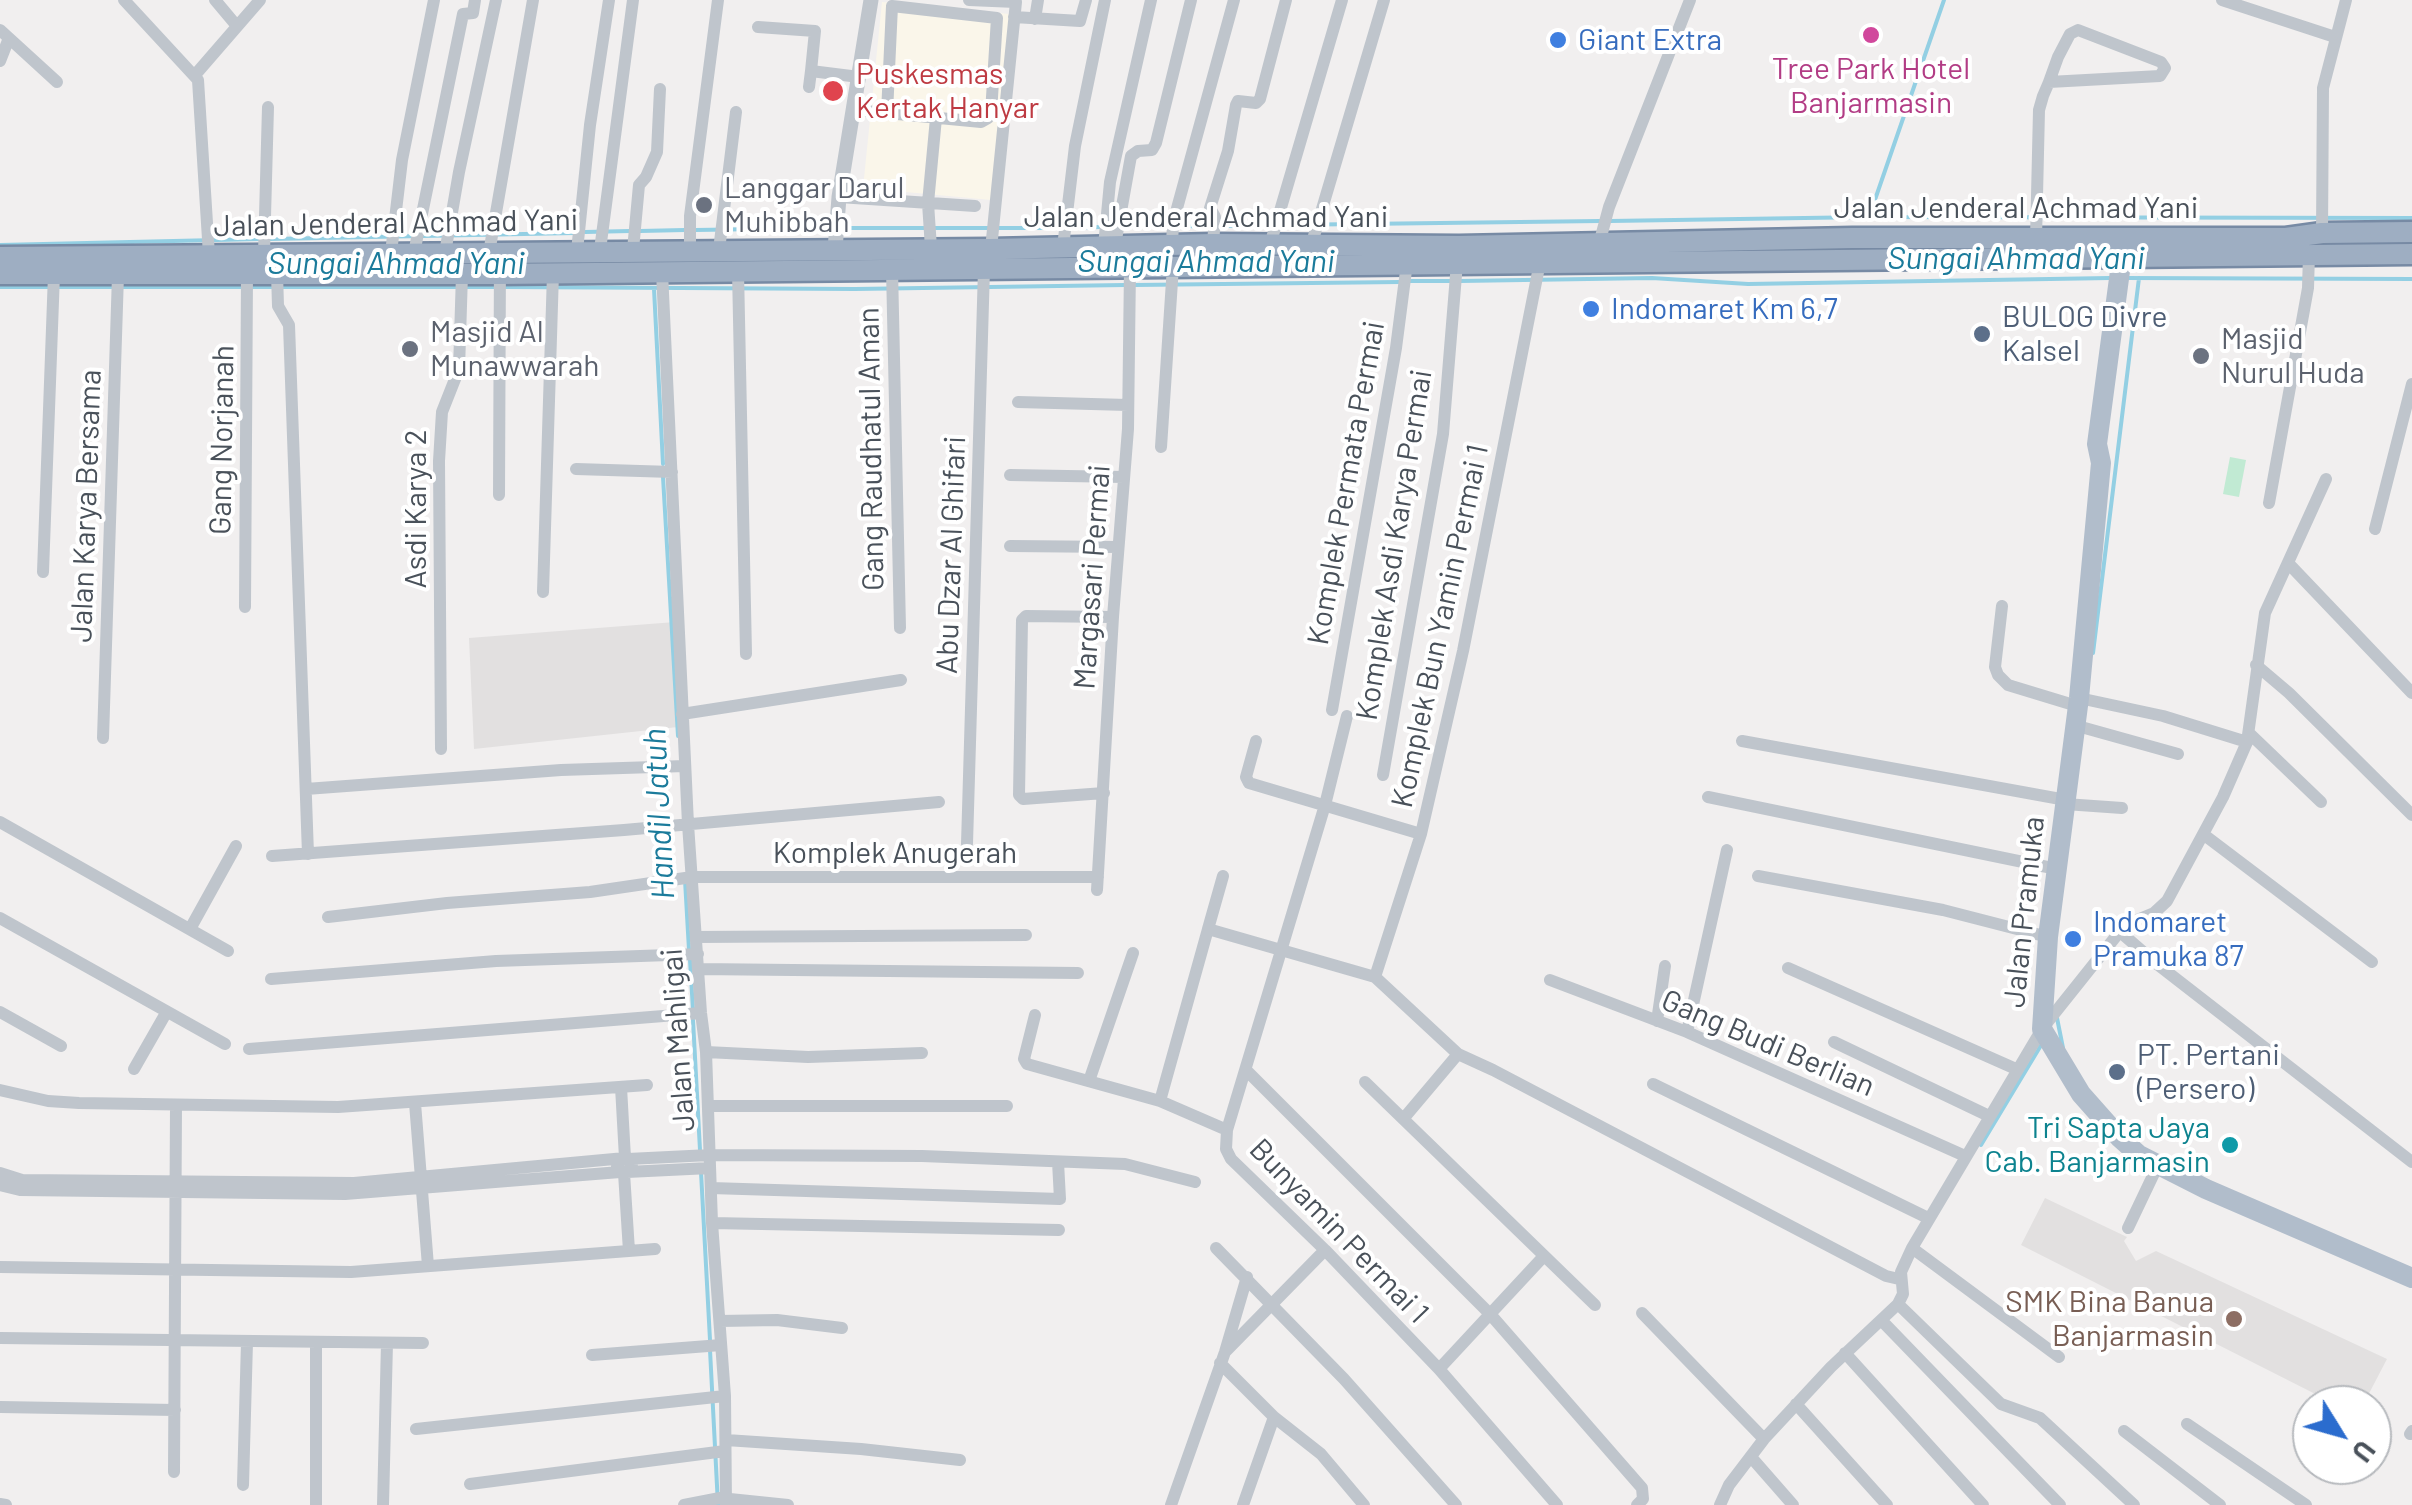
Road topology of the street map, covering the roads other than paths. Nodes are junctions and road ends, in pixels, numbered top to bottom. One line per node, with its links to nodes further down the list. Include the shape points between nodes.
1 (124, 0): 34 (street)
2 (215, 0): 28 (street)
3 (260, 0): 28 (street)
4 (434, 0): 63 (street)
5 (475, 0): 64 (street, via 473,13 462,14)
6 (496, 0): 65 (street)
7 (534, 0): 75 (street)
8 (609, 0): 62 (street)
9 (634, 0): 60 (street)
10 (718, 0): 58 (street)
11 (970, 0): 26 (street, via 1016,2)
12 (1038, 0): 27 (street)
13 (1086, 0): 27 (street, via 1080,21)
14 (1105, 0): 57 (street)
15 (1151, 0): 54 (street, via 1123,117)
16 (1191, 0): 54 (street, via 1156,143 1131,156)
17 (1234, 0): 72 (street)
18 (1286, 0): 52 (street, via 1260,99 1236,105 1210,208)
19 (1342, 0): 49 (street)
20 (1384, 0): 50 (street)
21 (1690, 0): 67 (street)
22 (2222, 0): 31 (street)
23 (2346, 0): 31 (street)
24 (871, 2): 25 (street); 35 (street)
25 (892, 6): 43 (street); 44 (street, via 997,18 988,118)
26 (1014, 18): 27 (street); 74 (street, Abu Dzar Al Ghifari)
27 (1035, 18)
28 (236, 25): 34 (street)
29 (758, 27): 33 (street, via 815,31)
30 (4, 34): 32 (street); 36 (street)
31 (2335, 37): 48 (street, via 2323,88)
32 (0, 61)
33 (811, 71): 35 (street); 38 (street)
34 (195, 75): 70 (street)
35 (859, 77): 41 (street)
36 (57, 82)
37 (2048, 82): 37 (street, via 2066,40 2078,30 2165,68 2160,76); 51 (street, via 2038,123)
38 (809, 88)
39 (660, 89): 61 (street, via 657,152 638,185)
40 (268, 107): 66 (street)
41 (854, 110): 43 (street); 45 (street)
42 (736, 112): 59 (street)
43 (887, 113): 44 (street)
44 (936, 118): 46 (street)
45 (840, 196): 46 (street); 55 (street)
46 (928, 203): 47 (street); 56 (street)
47 (975, 206)
48 (2322, 222): 53 (highway, Jalan Jenderal Achmad Yani); 76 (highway, Jalan Jenderal Achmad Yani, via 2286,238)
49 (1274, 231): 50 (highway, Jalan Jenderal Achmad Yani); 52 (highway, Jalan Jenderal Achmad Yani)
50 (1316, 231): 71 (highway, Jalan Jenderal Achmad Yani)
51 (2037, 231): 67 (highway, Jalan Jenderal Achmad Yani); 76 (highway, Jalan Jenderal Achmad Yani)
52 (1214, 232): 72 (highway, Jalan Jenderal Achmad Yani)
53 (2412, 232)
54 (1110, 233): 57 (highway, Jalan Jenderal Achmad Yani); 72 (highway, Jalan Jenderal Achmad Yani)
55 (836, 234): 56 (highway, Jalan Jenderal Achmad Yani); 59 (highway, Jalan Jenderal Achmad Yani)
56 (930, 234): 74 (highway, Jalan Jenderal Achmad Yani)
57 (1063, 235): 74 (highway, Jalan Jenderal Achmad Yani)
58 (691, 237): 59 (highway, Jalan Jenderal Achmad Yani); 61 (highway, Jalan Jenderal Achmad Yani)
59 (721, 237)
60 (601, 238): 61 (highway, Jalan Jenderal Achmad Yani); 62 (highway, Jalan Jenderal Achmad Yani)
61 (634, 238)
62 (579, 239): 75 (highway, Jalan Jenderal Achmad Yani)
63 (392, 242): 64 (highway, Jalan Jenderal Achmad Yani); 66 (highway, Jalan Jenderal Achmad Yani)
64 (416, 242): 65 (highway, Jalan Jenderal Achmad Yani)
65 (446, 242): 75 (highway, Jalan Jenderal Achmad Yani)
66 (265, 244): 70 (highway, Jalan Jenderal Achmad Yani)
67 (1599, 244): 71 (highway, Jalan Jenderal Achmad Yani)
68 (2308, 254): 69 (highway, Jalan Jenderal Achmad Yani); 76 (highway, Jalan Jenderal Achmad Yani); 101 (street, via 2308,288)
69 (2412, 254)
70 (210, 255): 79 (highway, Jalan Jenderal Achmad Yani)
71 (1347, 255): 72 (highway, Jalan Jenderal Achmad Yani); 77 (highway, Jalan Jenderal Achmad Yani)
72 (1172, 256): 87 (highway, Jalan Jenderal Achmad Yani); 94 (street)
73 (0, 257): 79 (highway, Jalan Jenderal Achmad Yani)
74 (988, 258): 86 (highway, Jalan Jenderal Achmad Yani); 87 (highway, Jalan Jenderal Achmad Yani); 141 (street, Abu Dzar Al Ghifari)
75 (496, 261): 84 (highway, Jalan Jenderal Achmad Yani); 89 (highway, Jalan Jenderal Achmad Yani); 100 (street)
76 (2128, 262): 82 (highway, Jalan Jenderal Achmad Yani); 117 (main road, Jalan Pramuka, via 2098,444)
77 (1407, 263): 78 (highway, Jalan Jenderal Achmad Yani); 116 (street, Komplek Permata Permai)
78 (1457, 263): 82 (highway, Jalan Jenderal Achmad Yani); 127 (street, Komplek Asdi Karya Permai, via 1443,434)
79 (125, 269): 81 (highway, Jalan Jenderal Achmad Yani); 88 (highway, Jalan Jenderal Achmad Yani); 121 (street, Jalan Karya Bersama)
80 (0, 274): 81 (highway, Jalan Jenderal Achmad Yani)
81 (54, 274): 106 (street)
82 (1538, 274): 139 (street, Komplek Bun Yamin Permai 1)
83 (278, 282): 88 (highway, Jalan Jenderal Achmad Yani); 89 (highway, Jalan Jenderal Achmad Yani); 128 (street, via 278,306 290,326)
84 (553, 282): 90 (highway, Jalan Jenderal Achmad Yani); 107 (street)
85 (739, 282): 86 (highway, Jalan Jenderal Achmad Yani); 90 (highway, Jalan Jenderal Achmad Yani); 112 (street)
86 (892, 282): 111 (street, Gang Raudhatul Aman)
87 (1130, 282): 93 (street, Margasari Permai)
88 (247, 283): 108 (street, Gang Norjanah)
89 (462, 283): 124 (street, Asdi Karya 2, via 459,370 442,412)
90 (663, 284): 96 (street, Jalan Mahligai)
91 (2412, 384): 102 (street)
92 (1018, 402): 93 (street)
93 (1128, 404): 98 (street, Margasari Permai)
94 (1162, 447)
95 (576, 469): 96 (street)
96 (672, 472): 118 (street, Jalan Mahligai)
97 (1010, 475): 98 (street)
98 (1124, 477): 104 (street, Margasari Permai)
99 (2326, 478): 105 (street)
100 (499, 494)
101 (2268, 503)
102 (2376, 529)
103 (1010, 546): 104 (street)
104 (1118, 547): 110 (street, Margasari Permai)
105 (2288, 564): 113 (street, via 2264,618); 115 (street)
106 (43, 572)
107 (543, 592)
108 (246, 606)
109 (2002, 606): 117 (street, via 1998,674 2008,685)
110 (1113, 618): 129 (street, Margasari Permai); 129 (street, via 1022,620 1019,795)
111 (900, 628)
112 (746, 654)
113 (2256, 665): 120 (street); 136 (street)
114 (900, 680): 118 (street)
115 (2412, 693)
116 (1332, 710)
117 (2077, 710): 120 (street, via 2163,716); 125 (street); 132 (main road, Jalan Pramuka)
118 (682, 714): 126 (street, Jalan Mahligai)
119 (1348, 716): 134 (street, Bunyamin Permai 1)
120 (2248, 737): 133 (street); 140 (street)
121 (103, 738)
122 (1742, 740): 132 (street)
123 (1256, 741): 134 (street, via 1247,782)
124 (441, 749)
125 (2178, 754)
126 (681, 766): 128 (street); 138 (street, Jalan Mahligai)
127 (1383, 775)
128 (306, 789): 144 (street)
129 (1104, 793): 150 (street, Margasari Permai)
130 (1708, 798): 146 (street)
131 (939, 802): 138 (street)
132 (2065, 802): 135 (street); 146 (main road, Jalan Pramuka)
133 (2321, 802)
134 (1325, 805): 139 (street); 160 (street, Bunyamin Permai 1)
135 (2122, 808)
136 (2412, 815)
137 (0, 822): 154 (street)
138 (684, 825): 144 (street); 149 (street, Jalan Mahligai)
139 (1421, 834): 168 (street, Komplek Bun Yamin Permai 1)
140 (2203, 834): 155 (street, via 2160,908); 163 (street)
141 (967, 844)
142 (236, 846): 154 (street)
143 (1727, 850): 177 (street)
144 (308, 854): 145 (street)
145 (272, 856)
146 (2057, 869): 158 (main road, Jalan Pramuka)
147 (1223, 876): 153 (street)
148 (1758, 876): 158 (street, via 1944,910)
149 (687, 878): 150 (street, Komplek Anugerah); 152 (street, Komplek Anugerah); 157 (street, Jalan Mahligai)
150 (1098, 884)
151 (0, 918): 172 (street)
152 (328, 918)
153 (1208, 929): 160 (street); 194 (street)
154 (190, 930): 159 (street)
155 (2119, 931): 176 (street); 205 (street)
156 (1026, 935): 157 (street)
157 (696, 937): 162 (street, Jalan Mahligai)
158 (2048, 937): 176 (main road, Jalan Pramuka)
159 (228, 951)
160 (1281, 951): 168 (street); 187 (street, Bunyamin Permai 1)
161 (1133, 953): 188 (street)
162 (692, 954): 166 (street, Jalan Mahligai); 169 (street)
163 (2372, 962)
164 (1665, 966): 175 (street)
165 (1788, 968): 186 (street)
166 (698, 969): 167 (street); 173 (street, Jalan Mahligai)
167 (1078, 973)
168 (1376, 978): 184 (street)
169 (271, 979)
170 (1550, 980): 175 (street, Gang Budi Berlian)
171 (0, 1012): 180 (street)
172 (166, 1013): 179 (street); 185 (street)
173 (696, 1014): 181 (street); 182 (street, Jalan Mahligai)
174 (1035, 1015): 188 (street, via 1024,1060)
175 (1657, 1021): 177 (street, Gang Budi Berlian)
176 (2042, 1029): 186 (street); 207 (main road, Jalan Pramuka, via 2102,1120)
177 (1687, 1032): 202 (street, Gang Budi Berlian)
178 (1834, 1042): 199 (street)
179 (226, 1044)
180 (61, 1046)
181 (249, 1049)
182 (706, 1052): 183 (street); 197 (street, Jalan Mahligai)
183 (922, 1053)
184 (1458, 1054): 200 (street); 228 (street)
185 (134, 1069)
186 (2016, 1069): 199 (street)
187 (1246, 1070): 201 (street, Bunyamin Permai 1); 233 (street)
188 (1089, 1081): 194 (street)
189 (1365, 1082): 200 (street)
190 (1653, 1084): 213 (street)
191 (647, 1085): 192 (street)
192 (621, 1087): 195 (street); 206 (street)
193 (0, 1090): 196 (street, via 48,1101)
194 (1160, 1101): 201 (street)
195 (415, 1103): 196 (street); 209 (street)
196 (176, 1106): 211 (street)
197 (708, 1106): 198 (street); 203 (street, Jalan Mahligai)
198 (1007, 1106)
199 (1989, 1116): 202 (street)
200 (1404, 1118): 222 (street)
201 (1228, 1130): 220 (street, Bunyamin Permai 1, via 1231,1160)
202 (1965, 1156): 213 (street)
203 (710, 1161): 204 (street, via 922,1156); 206 (street); 212 (street, Jalan Mahligai)
204 (1058, 1162): 210 (street, via 1125,1164); 212 (street, via 1060,1199)
205 (2412, 1162)
206 (624, 1166): 209 (street); 221 (street)
207 (2158, 1166): 215 (street); 227 (main road, Jalan Pramuka)
208 (3, 1180): 211 (street)
209 (422, 1182): 211 (street); 223 (street)
210 (1195, 1182)
211 (176, 1185): 225 (street)
212 (711, 1188): 214 (street, Jalan Mahligai)
213 (1928, 1218): 219 (street)
214 (712, 1223): 216 (street); 234 (street, Jalan Mahligai)
215 (2128, 1228)
216 (1058, 1230)
217 (655, 1248): 221 (street)
218 (1216, 1248): 226 (street)
219 (1912, 1248): 228 (street); 246 (street)
220 (1325, 1250): 229 (street); 248 (street, Bunyamin Permai 1)
221 (629, 1251): 223 (street)
222 (1544, 1256): 231 (street); 233 (street)
223 (428, 1266): 225 (street, via 351,1272)
224 (0, 1267): 225 (street)
225 (176, 1269): 238 (street)
226 (1247, 1277): 229 (street); 247 (street)
227 (2412, 1278)
228 (1900, 1279): 230 (street)
229 (1272, 1303): 247 (street); 272 (street)
230 (1898, 1304): 235 (street); 280 (street, via 2001,1404 2040,1418)
231 (1595, 1305)
232 (1642, 1312): 257 (street)
233 (1490, 1314): 248 (street); 274 (street, via 1642,1488)
234 (720, 1322): 236 (street); 243 (street, Jalan Mahligai)
235 (1883, 1322): 244 (street); 279 (street)
236 (842, 1328)
237 (0, 1338): 238 (street)
238 (176, 1341): 239 (street); 252 (street)
239 (246, 1342): 240 (street); 263 (street)
240 (316, 1342): 241 (street); 265 (street)
241 (387, 1343): 242 (street); 266 (street)
242 (423, 1343)
243 (713, 1346): 245 (street); 249 (street, Jalan Mahligai)
244 (1845, 1353): 250 (street); 278 (street)
245 (592, 1354)
246 (2060, 1357)
247 (1222, 1358): 253 (street); 269 (street)
248 (1438, 1369): 273 (street, Bunyamin Permai 1)
249 (717, 1397): 255 (street); 258 (street, Jalan Mahligai)
250 (1796, 1404): 257 (street); 277 (street)
251 (0, 1407): 252 (street)
252 (175, 1410): 261 (street)
253 (1274, 1417): 270 (street); 271 (street, via 1321,1454)
254 (2187, 1424): 282 (street)
255 (416, 1428)
256 (2124, 1432): 281 (street)
257 (1764, 1439): 259 (street)
258 (719, 1449): 260 (street, via 861,1449); 262 (street); 264 (street, Jalan Mahligai)
259 (1750, 1457): 275 (street); 276 (street)
260 (960, 1460)
261 (174, 1472)
262 (470, 1484)
263 (243, 1485)
264 (721, 1500): 267 (street); 268 (street)
265 (316, 1505)
266 (383, 1505)
267 (684, 1505)
268 (788, 1505)
269 (1170, 1505)
270 (1242, 1505)
271 (1364, 1505)
272 (1456, 1505)
273 (1556, 1505)
274 (1637, 1505)
275 (1720, 1505)
276 (1793, 1505)
277 (1886, 1505)
278 (1984, 1505)
279 (2060, 1505)
280 (2134, 1505)
281 (2220, 1505)
282 (2306, 1505)

